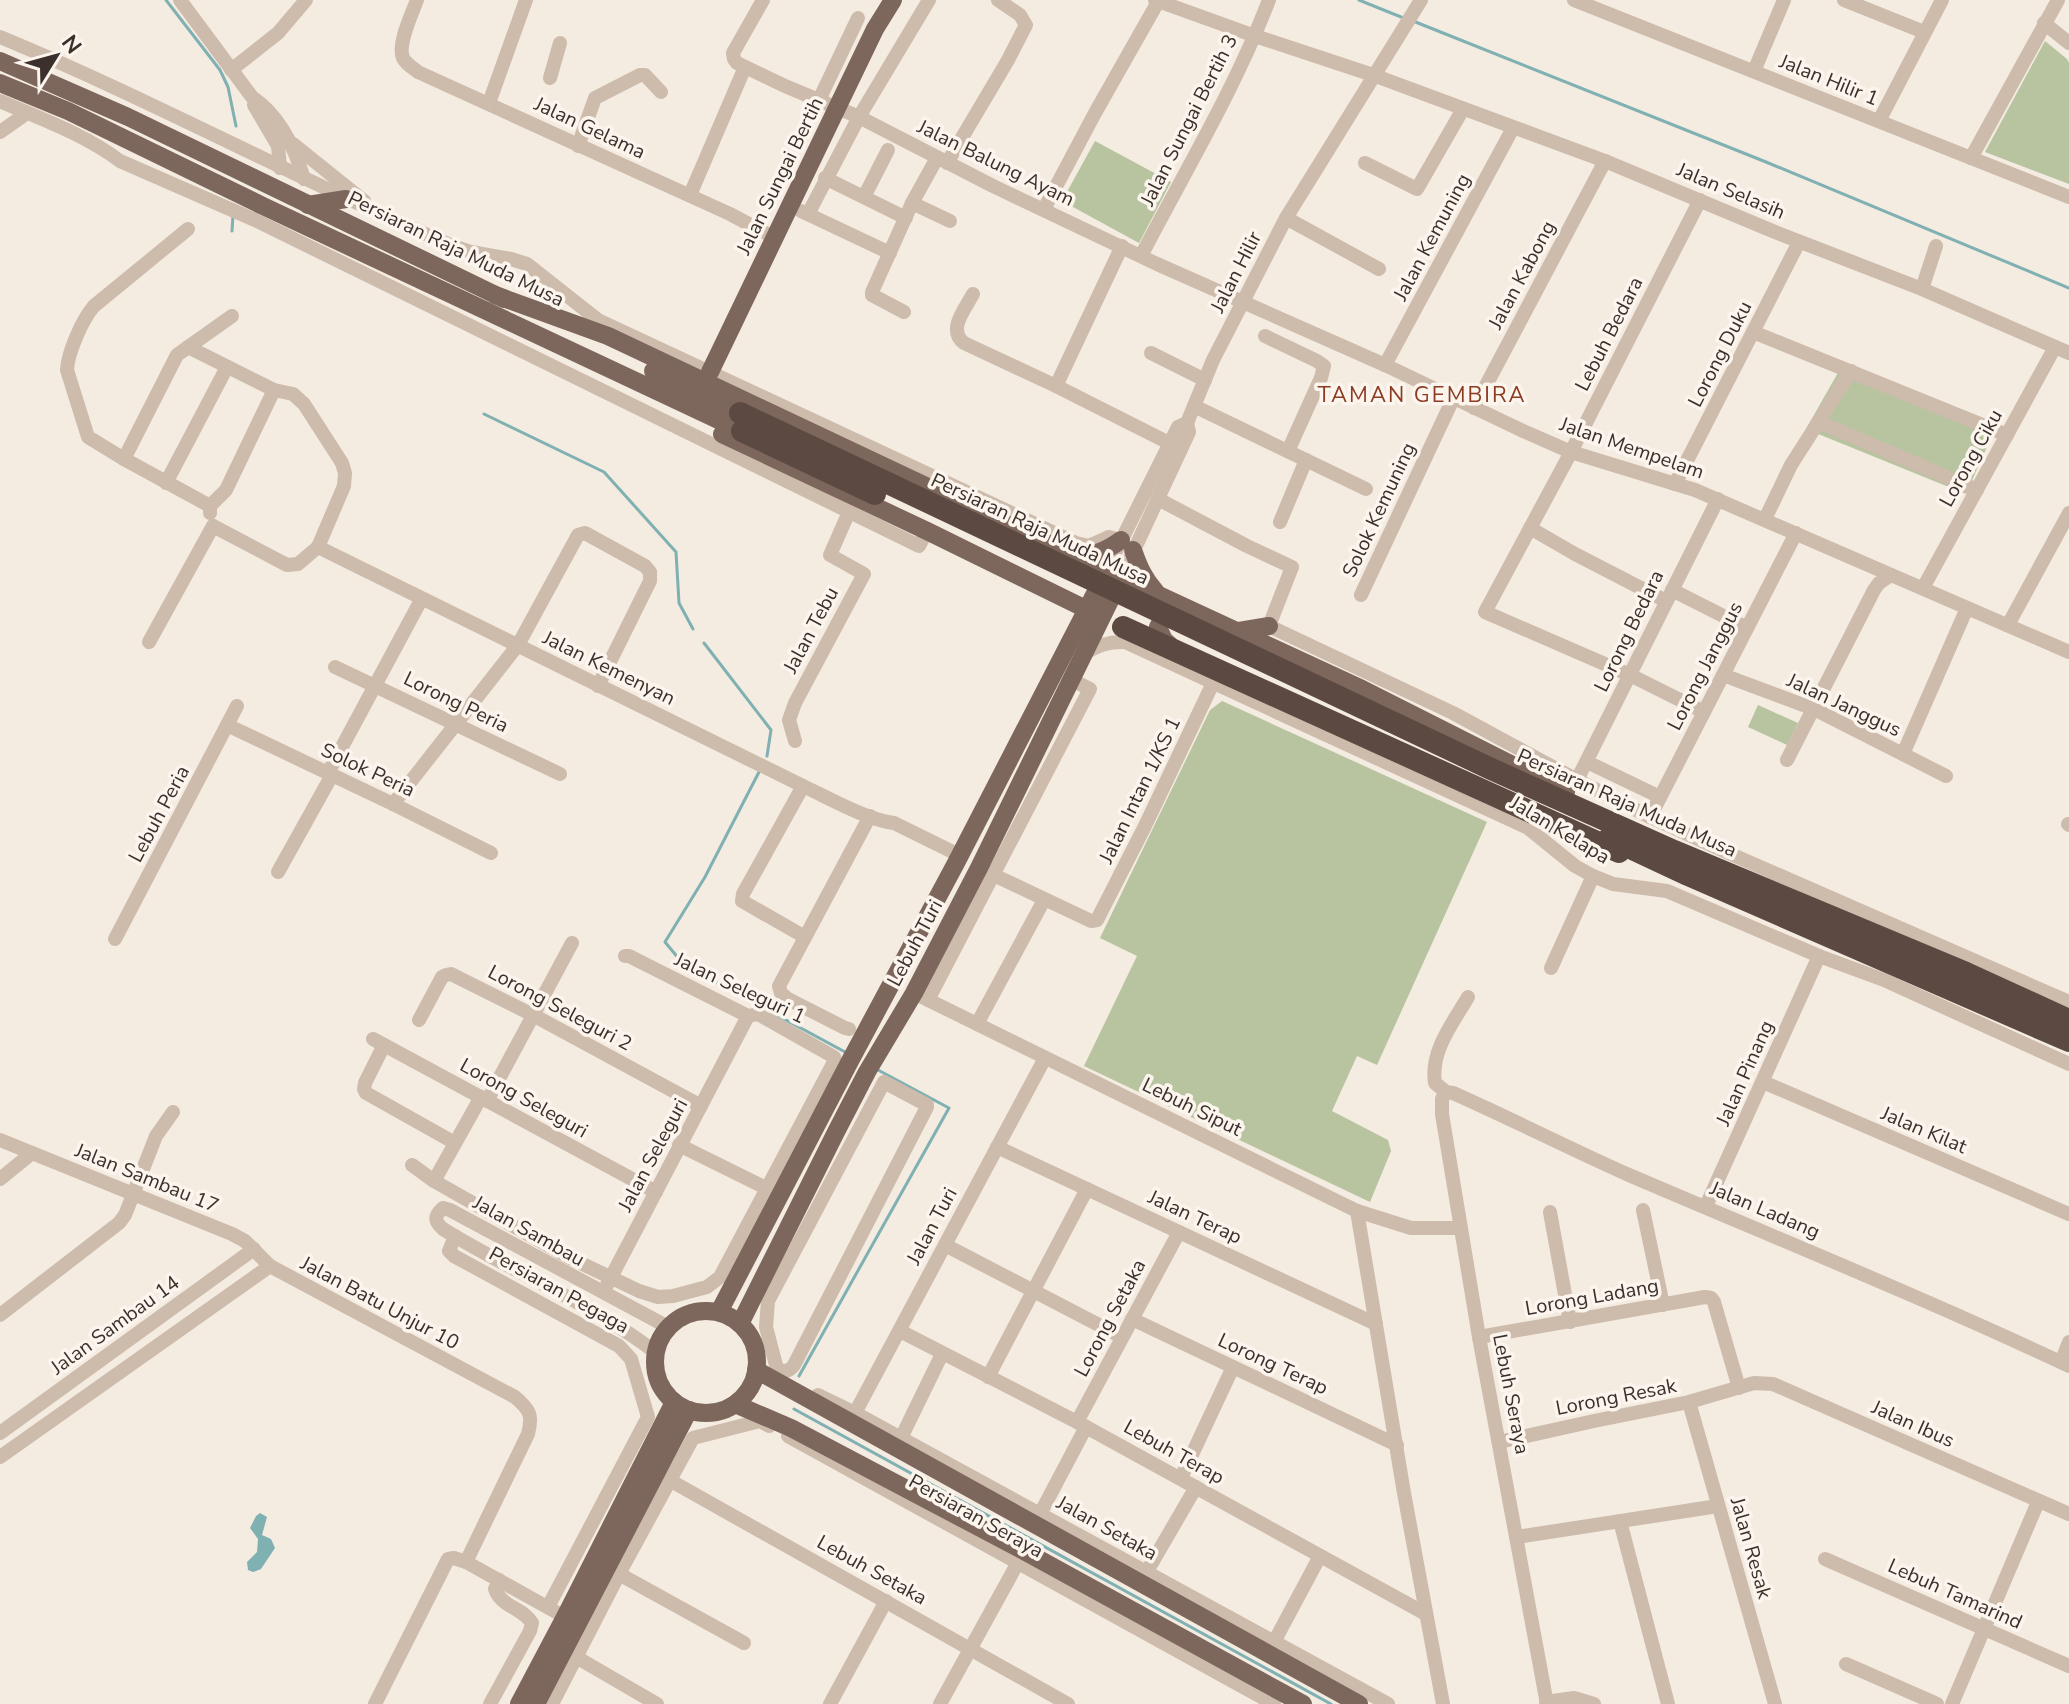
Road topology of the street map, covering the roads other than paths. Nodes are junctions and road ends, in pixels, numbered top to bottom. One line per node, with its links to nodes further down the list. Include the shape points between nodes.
1 (180, 0): 26 (street)
2 (306, 0): 26 (street, via 278,33)
3 (417, 0): 35 (street, Jalan Gelama, via 402,44 404,61)
4 (526, 0): 35 (street)
5 (763, 0): 25 (street, via 733,53)
6 (893, 0): 36 (main road, Jalan Sungai Bertih)
7 (929, 0): 39 (street)
8 (998, 0): 49 (street, via 1026,25)
9 (1157, 0): 20 (street, Jalan Selasih); 63 (street)
10 (1421, 0): 28 (street, Jalan Hilir)
11 (1574, 0): 27 (street, Jalan Hilir 1)
12 (1784, 0): 27 (street)
13 (1844, 0): 19 (street)
14 (1942, 0): 19 (street)
15 (2058, 0): 18 (street)
16 (1268, 1): 20 (street, Jalan Sungai Bertih 3)
17 (858, 18): 33 (street)
18 (2044, 23): 23 (street); 48 (street)
19 (1924, 32): 40 (street)
20 (1255, 36): 28 (street, Jalan Selasih); 76 (street, Jalan Sungai Bertih 3)
21 (0, 37): 47 (street)
22 (560, 43): 29 (street)
23 (2069, 43)
24 (0, 61): 61 (main road, Persiaran Raja Muda Musa)
25 (740, 63): 33 (street, Jalan Balung Ayam); 55 (street)
26 (231, 70): 32 (street)
27 (1754, 71): 40 (street, Jalan Hilir 1)
28 (1373, 75): 37 (street, Jalan Selasih); 68 (street, Jalan Hilir)
29 (550, 78)
30 (0, 83): 64 (main road, Persiaran Raja Muda Musa, via 68,111)
31 (661, 92): 45 (street, via 640,75 595,98)
32 (252, 97): 42 (street); 44 (street)
33 (819, 100): 36 (street, Jalan Balung Ayam)
34 (0, 101): 38 (street)
35 (489, 103): 45 (street, Jalan Gelama)
36 (838, 107): 39 (street, Jalan Balung Ayam); 62 (main road, Jalan Sungai Bertih)
37 (1463, 109): 41 (street, Jalan Selasih); 51 (street, via 1417,189)
38 (27, 113): 43 (street); 64 (street, via 120,161)
39 (859, 117): 49 (street, Jalan Balung Ayam); 53 (street)
40 (1879, 121): 48 (street, Jalan Hilir 1)
41 (1513, 128): 50 (street, Jalan Selasih); 90 (street, Jalan Kemuning)
42 (268, 130): 47 (street, via 261,147); 52 (street, via 278,146)
43 (0, 132)
44 (293, 144): 54 (street); 66 (street)
45 (578, 146): 55 (street, Jalan Gelama)
46 (888, 150): 56 (street)
47 (250, 153): 52 (street)
48 (1971, 158): 57 (street, Jalan Hilir 1)
49 (942, 160): 60 (street); 63 (street, Jalan Balung Ayam)
50 (1605, 161): 59 (street, Jalan Selasih); 100 (street, Jalan Kabong)
51 (1365, 163)
52 (280, 168): 54 (street)
53 (825, 178): 56 (street); 65 (street)
54 (304, 179): 58 (street)
55 (690, 195): 71 (street, Jalan Gelama)
56 (864, 197): 67 (street)
57 (2069, 197)
58 (346, 199): 61 (main road); 66 (street)
59 (1700, 200): 72 (street, Jalan Selasih); 107 (street, Lebuh Bedara)
60 (912, 203): 67 (street); 69 (street)
61 (308, 205): 80 (main road, Persiaran Raja Muda Musa)
62 (790, 206): 65 (street); 71 (main road, Jalan Sungai Bertih)
63 (1044, 209): 73 (street, Jalan Balung Ayam)
64 (259, 213): 95 (main road, Persiaran Raja Muda Musa); 110 (street)
65 (808, 214): 75 (street)
66 (384, 216): 93 (street, via 471,252 527,264 598,320)
67 (906, 218): 75 (street)
68 (1286, 218): 77 (street); 81 (street, Jalan Hilir)
69 (950, 221)
70 (188, 229): 108 (street, via 94,306 67,359 88,437)
71 (775, 238): 93 (main road, Jalan Sungai Bertih)
72 (1799, 242): 78 (street, Jalan Selasih); 84 (street, Lorong Duku)
73 (1122, 246): 76 (street, Jalan Balung Ayam); 96 (street)
74 (1936, 246): 78 (street)
75 (890, 253): 82 (street, via 872,295)
76 (1141, 256): 81 (street, Jalan Balung Ayam)
77 (1379, 269)
78 (1922, 289): 87 (street, Jalan Selasih)
79 (973, 294): 96 (street, via 957,325 958,339)
80 (495, 295): 101 (main road, Persiaran Raja Muda Musa); 112 (main road, via 608,336)
81 (1242, 302): 90 (street, Jalan Mempelam); 94 (street, Jalan Hilir)
82 (904, 312)
83 (232, 316): 86 (street)
84 (1753, 332): 92 (street); 113 (street, Lorong Duku)
85 (1265, 336): 106 (street, via 1324,366)
86 (188, 347): 91 (street); 108 (street, via 177,355)
87 (2055, 347): 89 (street, Jalan Selasih); 103 (street, Lorong Ciku)
88 (1151, 353): 94 (street)
89 (2069, 353)
90 (1385, 365): 98 (street, Jalan Mempelam)
91 (227, 367): 97 (street); 111 (street)
92 (1851, 371): 102 (street); 103 (street)
93 (710, 372): 105 (street)
94 (1205, 380): 99 (street, Jalan Hilir)
95 (634, 381): 101 (main road, Persiaran Raja Muda Musa); 110 (main road, via 665,407)
96 (1056, 386): 104 (street)
97 (274, 390): 118 (street, via 226,490); 129 (street, via 293,394 304,404 345,473)
98 (1453, 399): 100 (street, Jalan Mempelam); 137 (street, Solok Kemuning)
99 (1194, 406): 104 (street, Jalan Hilir, via 1188,427 1178,427); 106 (street)
100 (1474, 408): 107 (street, Jalan Mempelam)
101 (741, 422): 171 (highway, Persiaran Raja Muda Musa)
102 (1819, 422): 115 (street); 121 (street)
103 (2007, 435): 115 (street, Lorong Ciku)
104 (1175, 446): 116 (street, Jalan Hilir); 128 (street, Jalan Hilir)
105 (869, 447): 112 (main road); 128 (street, via 1076,543 1089,546 1109,537)
106 (1288, 451): 109 (street)
107 (1571, 452): 113 (street, Jalan Mempelam); 124 (street, Lebuh Bedara)
108 (124, 459): 111 (street)
109 (1306, 460): 114 (street); 122 (street)
110 (780, 470): 119 (street); 125 (main road)
111 (166, 483): 118 (street)
112 (920, 483): 127 (main road)
113 (1675, 484): 117 (street, Jalan Mempelam)
114 (1366, 489)
115 (1977, 490): 134 (street, Lorong Ciku)
116 (1158, 499): 128 (street, Jalan Hilir); 144 (street, via 1292,567)
117 (1718, 499): 121 (street, Jalan Mempelam); 138 (street, Lorong Bedara)
118 (210, 506): 123 (street)
119 (849, 512): 125 (street, via 919,546); 167 (street, Jalan Tebu, via 830,555 864,574 795,703 789,720)
120 (2069, 513): 143 (street)
121 (1765, 519): 126 (street, Jalan Mempelam)
122 (1280, 522)
123 (213, 526): 129 (street, via 287,565 298,564); 148 (street)
124 (1530, 528): 138 (street); 154 (street, Lebuh Bedara, via 1485,612)
125 (927, 531): 133 (main road)
126 (1796, 533): 132 (street, Jalan Mempelam); 146 (street, Lorong Janggus)
127 (1050, 545): 130 (main road); 133 (main road, via 1071,573 1061,583)
128 (1127, 545): 130 (main road); 131 (street, Jalan Hilir); 136 (main road)
129 (318, 547): 139 (street, Jalan Kemenyan)
130 (1072, 555): 131 (main road)
131 (1114, 574): 136 (main road); 142 (main road, Lebuh Turi)
132 (1891, 575): 134 (street, Jalan Mempelam); 163 (street, via 1874,590)
133 (1033, 582): 135 (main road)
134 (1923, 588): 140 (street, Jalan Mempelam)
135 (1056, 595): 142 (main road); 149 (main road)
136 (1159, 595): 141 (main road)
137 (1361, 595)
138 (1669, 596): 146 (street); 154 (street, Lorong Bedara)
139 (421, 600): 150 (street, Jalan Kemenyan); 159 (street)
140 (1967, 608): 143 (street, Jalan Mempelam); 168 (street)
141 (1196, 611): 147 (main road); 152 (main road, via 1176,609 1164,616 1158,627)
142 (1094, 613): 145 (main road); 149 (main road, Lebuh Turi)
143 (2008, 625): 151 (street, Jalan Mempelam)
144 (1269, 626): 147 (main road); 157 (street)
145 (1123, 627): 149 (main road, via 1110,627); 152 (highway)
146 (1747, 628): 155 (street, Lorong Janggus)
147 (1239, 631): 157 (main road)
148 (149, 642)
149 (1082, 644): 152 (street, Jalan Kelapa, via 1125,642); 156 (main road, Lebuh Turi); 183 (main road, Lebuh Turi)
150 (518, 645): 160 (street, Jalan Kemenyan); 160 (street, via 578,535 585,533 650,572); 166 (street)
151 (2069, 652)
152 (1170, 655): 158 (street, Jalan Kelapa); 161 (highway)
153 (335, 667): 159 (street, Lorong Peria)
154 (1630, 675): 164 (street); 170 (street, Lorong Bedara)
155 (1723, 675): 163 (street, Jalan Janggus); 164 (street, Lorong Janggus)
156 (1070, 679): 185 (main road, Lebuh Turi); 185 (street, Lebuh Turi, via 1090,689)
157 (1365, 681): 175 (street, via 1453,713); 181 (main road)
158 (1213, 683): 161 (street, Jalan Kelapa); 188 (street, Jalan Intan 1/KS 1, via 1097,920)
159 (375, 686): 166 (street, Lorong Peria); 172 (street)
160 (598, 686): 176 (street, Jalan Kemenyan)
161 (1277, 704): 186 (highway, via 1648,865); 187 (street, Jalan Kelapa, via 1528,828)
162 (237, 706): 165 (street, Lebuh Peria)
163 (1814, 709): 168 (street, Jalan Janggus); 169 (street)
164 (1704, 712): 177 (street, Lorong Janggus)
165 (227, 725): 172 (street, Solok Peria); 191 (street, Lebuh Peria)
166 (457, 725): 173 (street, Lorong Peria); 178 (street)
167 (795, 741)
168 (1903, 754): 174 (street, Jalan Janggus)
169 (1787, 760)
170 (1587, 762): 175 (street, Lorong Bedara); 177 (street)
171 (1486, 773): 181 (highway, Persiaran Raja Muda Musa); 186 (highway, Persiaran Raja Muda Musa)
172 (330, 774): 178 (street, Solok Peria); 184 (street)
173 (560, 774)
174 (1946, 776)
175 (1577, 780): 179 (street)
176 (803, 786): 180 (street, Jalan Kemenyan); 190 (street, via 742,901)
177 (1660, 797): 179 (street, Lorong Janggus)
178 (393, 804): 182 (street, Solok Peria)
179 (1650, 817): 196 (street)
180 (877, 819): 183 (street, Jalan Kemenyan); 190 (street)
181 (1674, 851): 196 (highway, Persiaran Raja Muda Musa)
182 (491, 853)
183 (958, 859): 189 (main road, via 965,882); 207 (main road, Lebuh Turi)
184 (278, 872)
185 (986, 872): 188 (street); 189 (main road, Lebuh Turi); 197 (street)
186 (1688, 875): 206 (highway, Persiaran Raja Muda Musa)
187 (1593, 876): 194 (street, Jalan Kelapa, via 1667,891); 195 (street)
188 (1044, 900): 204 (street)
189 (957, 910): 197 (main road, Lebuh Turi)
190 (805, 937): 205 (street, via 779,986 781,993)
191 (115, 939)
192 (572, 943): 200 (street)
193 (625, 956): 201 (street, Jalan Seleguri 1)
194 (1819, 956): 209 (street, Jalan Kelapa); 210 (street, Jalan Pinang)
195 (1551, 968)
196 (1972, 968): 199 (street); 203 (highway, Persiaran Raja Muda Musa)
197 (921, 997): 204 (street, Lebuh Siput); 216 (main road, Lebuh Turi, via 872,1064)
198 (1468, 997): 211 (street, Lebuh Seraya, via 1438,1050 1433,1071 1435,1083)
199 (2069, 1002)
200 (533, 1015): 202 (street, Lorong Seleguri 2, via 448,974); 212 (street); 213 (street, Lorong Seleguri 2)
201 (748, 1016): 207 (street, Jalan Seleguri 1, via 758,1014 832,1055); 213 (street, Jalan Seleguri)
202 (419, 1020)
203 (2069, 1020)
204 (977, 1024): 208 (street, Lebuh Siput)
205 (849, 1029)
206 (2069, 1041)
207 (847, 1057): 215 (main road, Lebuh Turi); 225 (street, Lebuh Turi)
208 (1045, 1058): 220 (street, Jalan Turi); 231 (street, Lebuh Siput)
209 (2069, 1064)
210 (1763, 1082): 229 (street, Jalan Pinang); 233 (street, Jalan Kilat)
211 (1446, 1092): 229 (street, Jalan Ladang); 234 (street, Lebuh Seraya, via 1442,1114)
212 (484, 1099): 218 (street); 218 (street, Lorong Seleguri, via 379,1042 366,1093); 227 (street, Lorong Seleguri)
213 (701, 1106): 219 (street, Jalan Seleguri)
214 (173, 1112): 228 (street, via 156,1136)
215 (819, 1123): 216 (street); 245 (main road, Lebuh Turi)
216 (844, 1136): 216 (street, via 768,1301 766,1327 777,1369 784,1371 794,1365 927,1106 884,1082); 249 (main road, Lebuh Turi)
217 (0, 1140): 221 (street, Jalan Sambau 17)
218 (455, 1143): 224 (street)
219 (679, 1145): 225 (street); 227 (street, Jalan Seleguri)
220 (997, 1147): 226 (street, Jalan Terap); 237 (street, Jalan Turi)
221 (32, 1153): 223 (street); 228 (street, Jalan Sambau 17)
222 (412, 1165): 224 (street, Lebuh Turi)
223 (0, 1179)
224 (434, 1181): 240 (street, Lebuh Turi)
225 (766, 1188): 240 (street, Lebuh Turi, via 720,1277 707,1287 658,1297)
226 (1087, 1189): 235 (street, Jalan Terap); 241 (street)
227 (656, 1192): 240 (street, Jalan Seleguri)
228 (133, 1194): 238 (street, Jalan Sambau 17, via 232,1234); 246 (street, via 119,1223)
229 (1706, 1206): 258 (street, Jalan Ladang)
230 (1643, 1210): 243 (street)
231 (1357, 1211): 234 (street, Lebuh Siput, via 1411,1228); 250 (street)
232 (1550, 1212): 248 (street)
233 (2069, 1214)
234 (1461, 1228): 254 (street, Lebuh Seraya)
235 (1179, 1232): 247 (street, Lorong Setaka); 250 (street, Jalan Terap)
236 (455, 1236): 242 (street, Jalan Sambau, via 437,1224 435,1217 443,1208); 244 (street, Jalan Sambau); 291 (street, Persiaran Pegaga, via 449,1251 454,1256 619,1346 631,1359 648,1417)
237 (945, 1245): 241 (street); 252 (street, Jalan Turi)
238 (254, 1249): 239 (street, Jalan Sambau 17); 269 (street, Jalan Sambau 14)
239 (270, 1266): 273 (street, Jalan Batu Unjur 10); 286 (street, Jalan Batu Unjur 10, via 526,1406 532,1419 528,1434)
240 (610, 1279): 242 (street, Jalan Seleguri)
241 (1033, 1291): 253 (street); 261 (street)
242 (603, 1294): 244 (street, Jalan Seleguri); 251 (street, Jalan Sambau)
243 (1663, 1305): 248 (street, Lorong Ladang); 262 (street, Lorong Ladang, via 1711,1298)
244 (594, 1311): 256 (street, Jalan Sambau)
245 (719, 1312): 249 (main road); 251 (main road, via 691,1312)
246 (0, 1315)
247 (1132, 1319): 253 (street, Lorong Setaka); 259 (street, Lorong Terap)
248 (1570, 1322): 254 (street, Lorong Ladang)
249 (740, 1324): 260 (main road, via 751,1338)
250 (1376, 1324): 272 (street)
251 (668, 1327): 256 (main road)
252 (900, 1331): 257 (street, Lebuh Terap); 267 (street, Jalan Turi)
253 (1122, 1337): 268 (street, Lorong Setaka)
254 (1479, 1337): 271 (street, Lebuh Seraya)
255 (2069, 1342): 258 (street)
256 (655, 1352): 266 (main road, via 657,1380)
257 (942, 1354): 261 (street, Lebuh Terap); 270 (street)
258 (2065, 1364)
259 (1233, 1367): 272 (street, Lorong Terap); 275 (street)
260 (756, 1370): 263 (main road, Persiaran Seraya); 265 (main road, via 753,1383)
261 (988, 1377): 268 (street, Lebuh Terap)
262 (1739, 1388): 264 (street, Lorong Resak); 277 (street, Jalan Ibus, via 1773,1384)
263 (807, 1398): 267 (street, Jalan Setaka, via 818,1395); 313 (main road, Persiaran Seraya)
264 (1689, 1402): 271 (street, Lorong Resak); 278 (street, Jalan Resak)
265 (735, 1404): 266 (main road, via 705,1413); 284 (main road, Persiaran Seraya, via 791,1428)
266 (681, 1406): 274 (main road); 293 (main road)
267 (855, 1413): 270 (street, Jalan Setaka)
268 (1081, 1424): 275 (street, Lebuh Terap); 279 (street, Lorong Setaka)
269 (0, 1433)
270 (901, 1438): 279 (street, Jalan Setaka)
271 (1499, 1442): 282 (street, Lebuh Seraya)
272 (1397, 1445): 292 (street)
273 (1, 1453)
274 (663, 1477): 284 (street, Persiaran Seraya, via 693,1438 760,1421); 288 (street, Persiaran Seraya); 290 (street, Lebuh Setaka); 305 (main road)
275 (1181, 1478): 276 (street, Lebuh Terap)
276 (1196, 1487): 283 (street, Lebuh Terap); 287 (street)
277 (2038, 1502): 280 (street, Jalan Ibus); 294 (street)
278 (1718, 1506): 281 (street); 318 (street, Jalan Resak)
279 (1040, 1514): 287 (street, Jalan Setaka)
280 (2069, 1514)
281 (1620, 1521): 282 (street); 317 (street)
282 (1517, 1537): 301 (street, Lebuh Seraya)
283 (1320, 1556): 292 (street, Lebuh Terap); 295 (street)
284 (1020, 1557): 297 (street); 311 (street, Persiaran Seraya); 312 (main road, Persiaran Seraya)
285 (1825, 1559): 294 (street, Lebuh Tamarind)
286 (466, 1562): 289 (street); 302 (street, via 448,1559)
287 (1146, 1573): 295 (street, Jalan Setaka)
288 (619, 1574): 296 (street); 298 (street, Persiaran Seraya)
289 (499, 1580): 291 (street); 303 (street, via 497,1596 532,1623)
290 (886, 1601): 297 (street, Lebuh Setaka); 308 (street)
291 (548, 1607): 293 (street)
292 (1426, 1614): 315 (street)
293 (565, 1617): 304 (main road)
294 (1984, 1629): 300 (street, Lebuh Tamarind); 320 (street)
295 (1274, 1642): 314 (street, Jalan Setaka)
296 (744, 1643)
297 (971, 1649): 309 (street); 310 (street, Lebuh Setaka)
298 (576, 1657): 306 (street, Persiaran Seraya); 307 (street)
299 (1846, 1664): 319 (street)
300 (2069, 1666)
301 (1547, 1703): 316 (street, via 1574,1698)
302 (375, 1704)
303 (490, 1704)
304 (519, 1704)
305 (536, 1704)
306 (552, 1704)
307 (657, 1704)
308 (830, 1704)
309 (940, 1704)
310 (1068, 1704)
311 (1274, 1704)
312 (1303, 1704)
313 (1359, 1704)
314 (1388, 1704)
315 (1443, 1704)
316 (1594, 1704)
317 (1668, 1704)
318 (1775, 1704)
319 (1937, 1704)
320 (1952, 1704)

